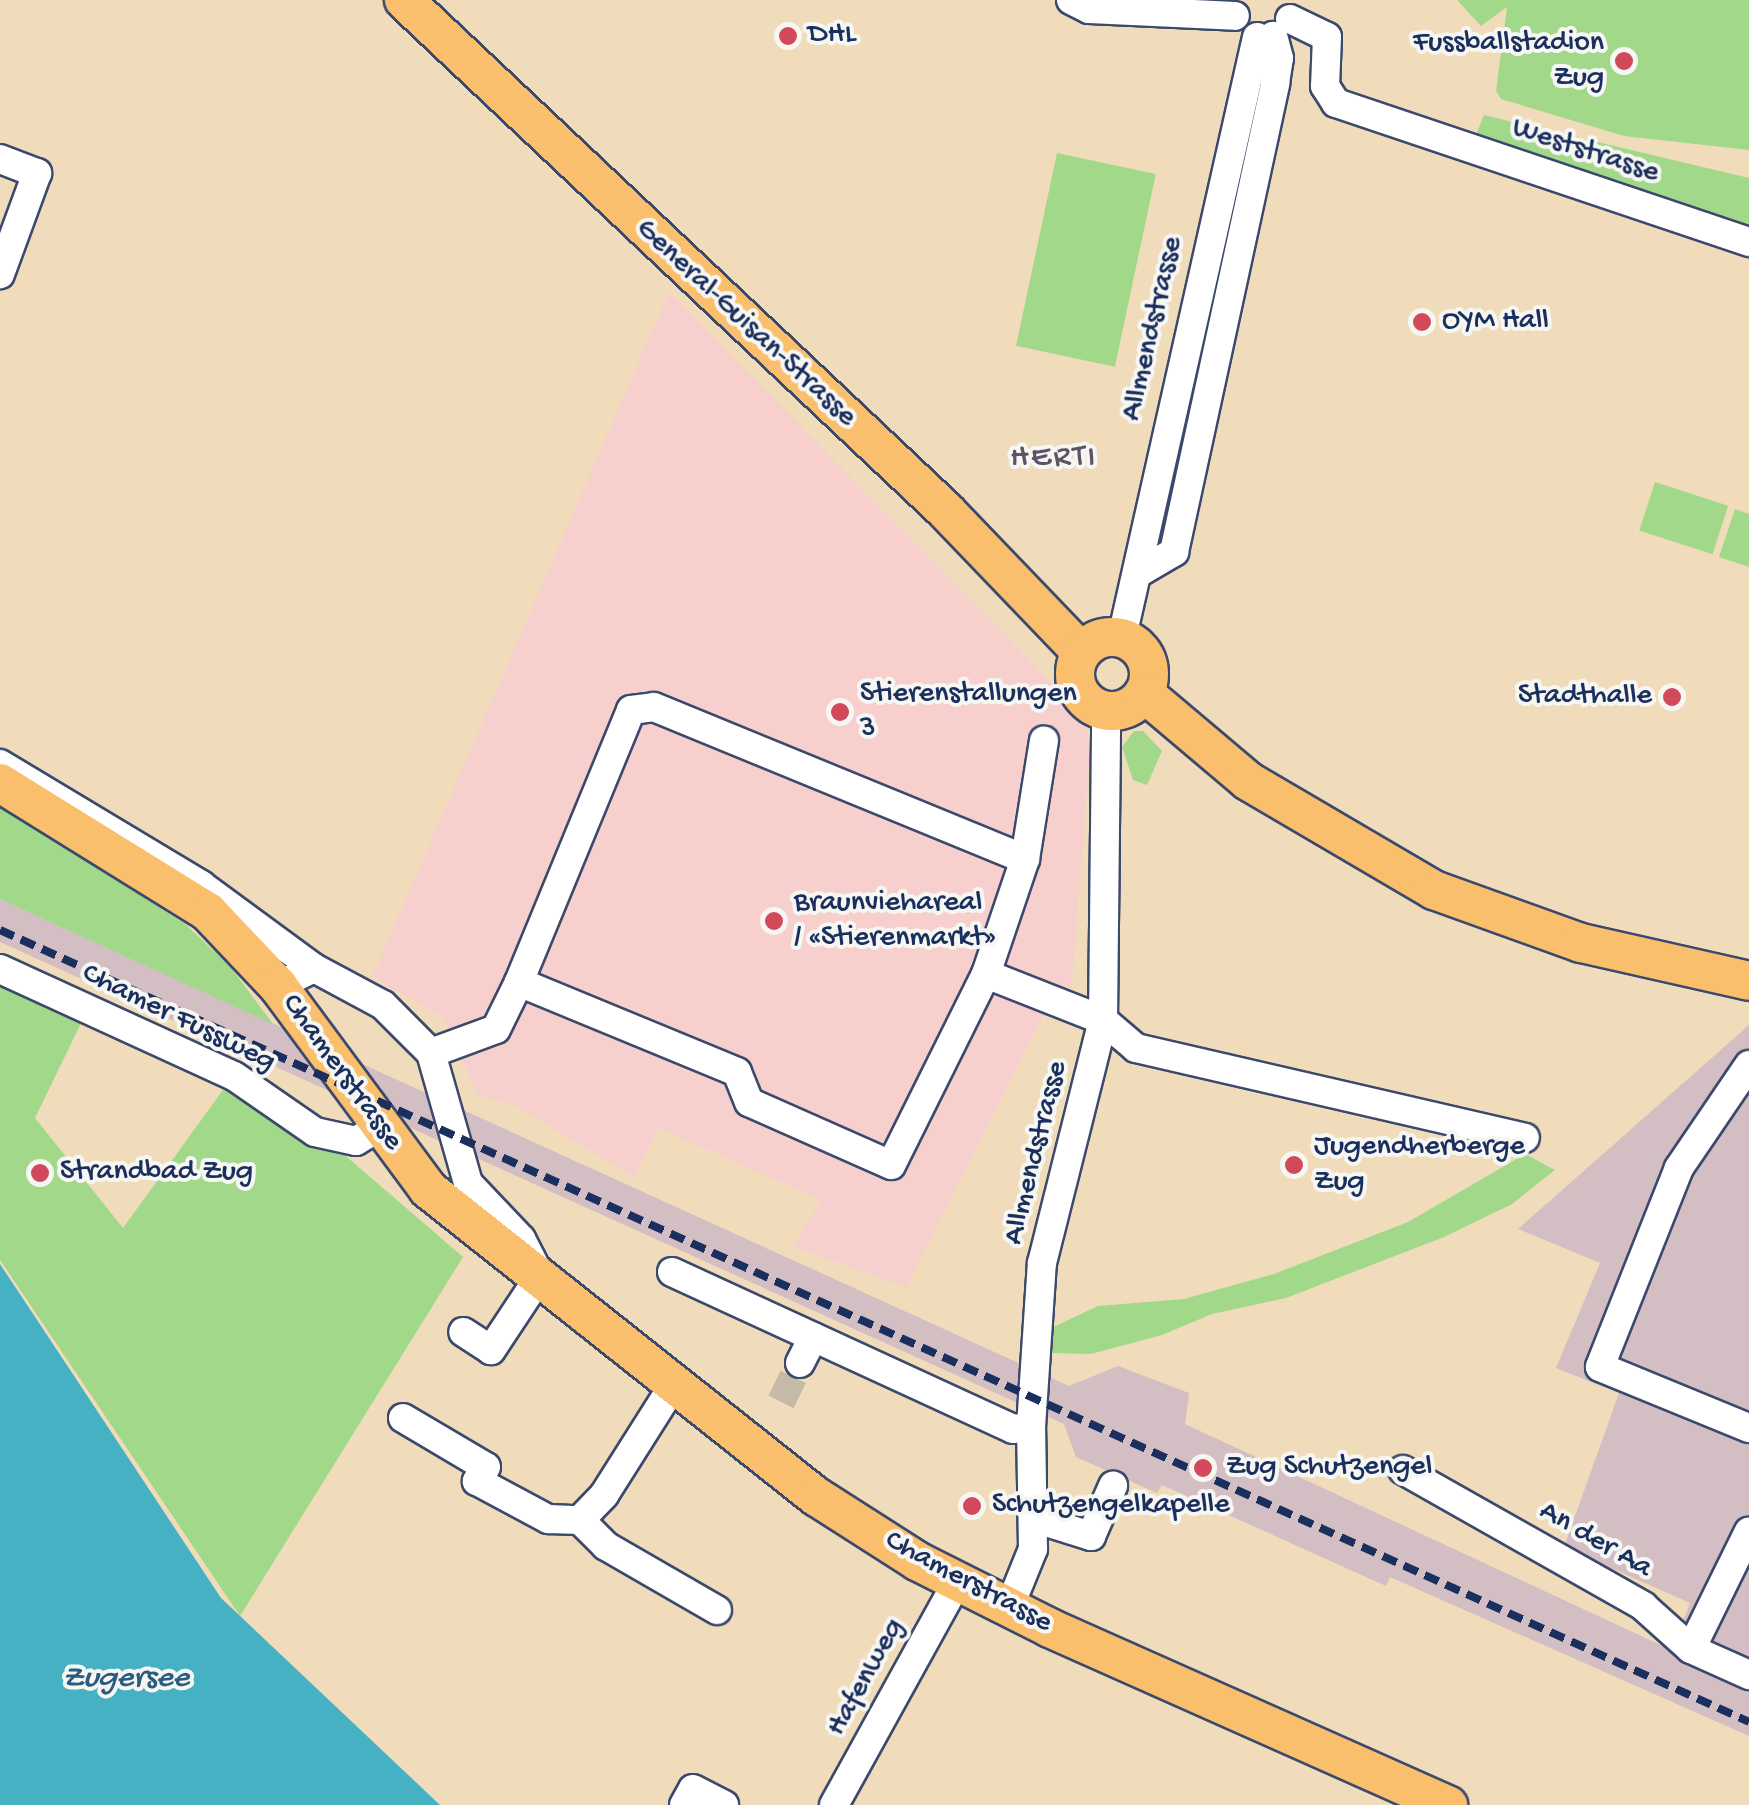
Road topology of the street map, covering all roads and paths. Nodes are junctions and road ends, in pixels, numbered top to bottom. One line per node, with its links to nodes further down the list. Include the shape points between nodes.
1 (404, 0): 10 (main road, General-Guisan-Strasse, via 946,511)
2 (1071, 0): 3 (street, via 1123,12)
3 (1180, 4): 4 (street)
4 (1236, 8): 5 (street)
5 (1278, 23): 7 (street, Weststrasse, via 1327,37 1324,86 1336,103); 9 (street, Allmendstrasse)
6 (0, 159): 8 (street, via 37,173)
7 (1749, 242)
8 (0, 274)
9 (1122, 638): 10 (main road, via 1100,638); 11 (main road, via 1149,665)
10 (1081, 652): 12 (main road, via 1076,683 1086,702)
11 (1144, 693): 12 (main road, via 1124,710); 20 (main road, via 1248,781 1434,890 1581,942)
12 (1106, 711): 23 (street, Allmendstrasse)
13 (1044, 740): 16 (street)
14 (0, 764): 18 (street, via 200,885)
15 (0, 782): 22 (main road, Chamerstrasse, via 208,912)
16 (1025, 858): 19 (street); 21 (street, via 654,707 632,710)
17 (0, 968): 26 (street, Chamer Fussweg, via 234,1076 315,1132 356,1141)
18 (314, 968): 22 (street, Chamerstrasse); 24 (street, Chamerstrasse, via 383,1005)
19 (986, 974): 21 (street, via 890,1165 749,1102 737,1072); 23 (street)
20 (1749, 981)
21 (519, 982): 24 (street, via 496,1029)
22 (278, 986): 26 (main road, Chamerstrasse)
23 (1104, 1020): 27 (street, via 1136,1048); 35 (street, Allmendstrasse, via 1042,1263)
24 (430, 1053): 29 (street, Chamerstrasse, via 468,1183 521,1239)
25 (1749, 1065): 36 (street, via 1679,1168 1600,1367)
26 (378, 1128): 29 (main road, Chamerstrasse, via 428,1189)
27 (1525, 1138)
28 (672, 1272): 31 (street)
29 (540, 1276): 30 (street, via 491,1350); 33 (main road, Chamerstrasse)
30 (463, 1332)
31 (813, 1337): 32 (street); 35 (street, via 1014,1429)
32 (800, 1362)
33 (674, 1386): 40 (street, via 604,1495); 42 (main road, Chamerstrasse, via 817,1497)
34 (403, 1418): 40 (street, via 486,1466 477,1481 548,1519)
35 (1031, 1428): 39 (street, Allmendstrasse)
36 (1749, 1428)
37 (1404, 1470): 45 (street, An der Aa, via 1643,1606)
38 (1112, 1486): 39 (street, via 1091,1536)
39 (1033, 1518): 43 (street, Allmendstrasse, via 1033,1548)
40 (580, 1520): 44 (street, via 606,1546)
41 (1749, 1531): 45 (street)
42 (957, 1582): 43 (main road, Chamerstrasse); 49 (street, Hafenweg)
43 (1009, 1608): 50 (main road, Chamerstrasse)
44 (717, 1610)
45 (1692, 1649): 46 (street, An der Aa)
46 (1749, 1674)
47 (684, 1805): 48 (street, via 694,1789)
48 (724, 1805)
49 (834, 1805)
50 (1448, 1805)

